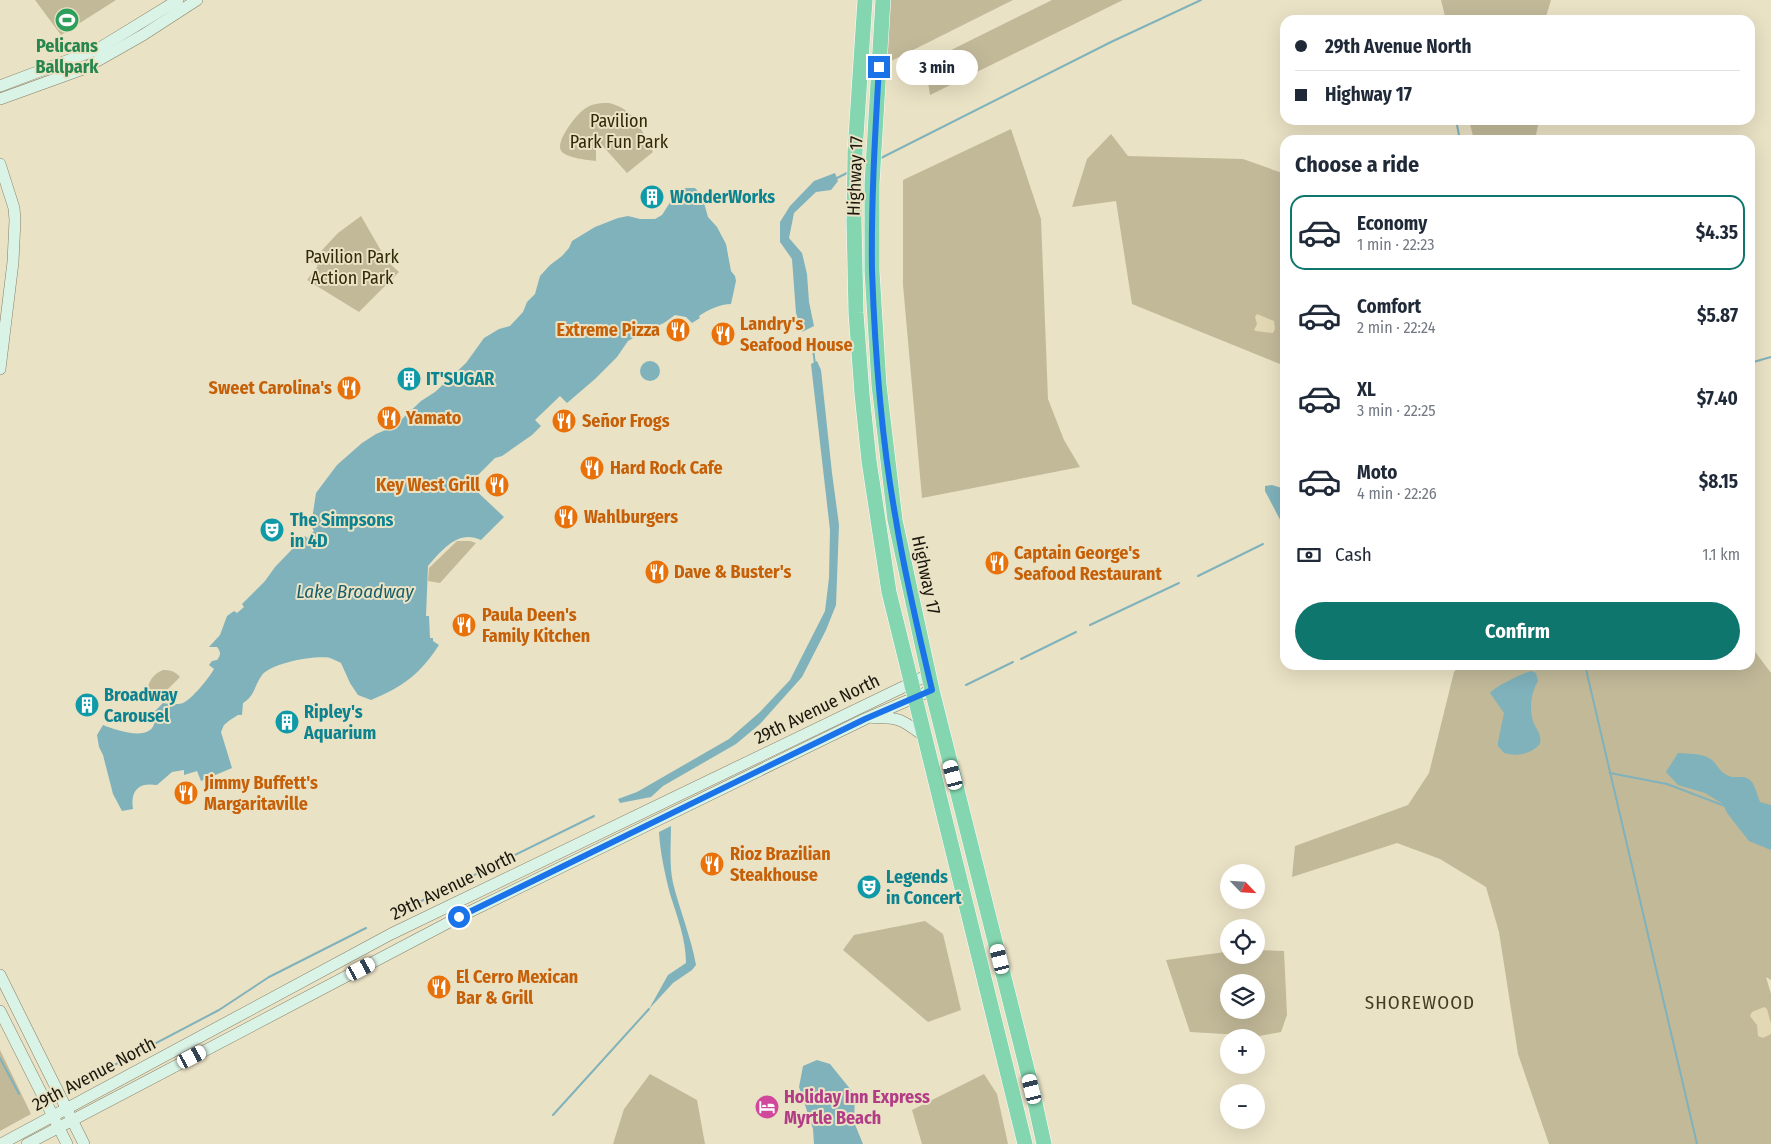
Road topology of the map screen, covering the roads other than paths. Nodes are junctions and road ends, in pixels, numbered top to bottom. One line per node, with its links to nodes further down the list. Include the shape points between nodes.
1 (178, 0): 5 (main road, via 98,49)
2 (197, 0): 6 (main road, via 84,69)
3 (865, 0): 10 (highway, Highway 17, via 855,152 856,313 869,461 889,592)
4 (883, 0): 9 (highway, Highway 17, via 872,184 874,317 884,434 896,520)
5 (0, 86)
6 (0, 99)
7 (0, 164): 8 (main road, via 15,220)
8 (0, 370)
9 (928, 675): 10 (main road, 29th Avenue North); 11 (highway, Highway 17)
10 (913, 690): 11 (main road, 29th Avenue North); 12 (main road, 29th Avenue North); 13 (highway, Highway 17); 16 (main road, 29th Avenue North, via 391,934)
11 (932, 690): 25 (highway, Highway 17)
12 (865, 719): 13 (main road, via 890,717); 18 (main road, 29th Avenue North, via 459,917)
13 (924, 736): 24 (highway, Highway 17)
14 (0, 975): 16 (main road)
15 (0, 1011): 17 (main road)
16 (66, 1109): 17 (main road, 29th Avenue North); 18 (main road)
17 (53, 1116): 19 (main road); 20 (main road, 29th Avenue North)
18 (72, 1121): 19 (main road, 29th Avenue North); 23 (main road)
19 (58, 1127): 21 (main road, 29th Avenue North); 22 (main road)
20 (1, 1144)
21 (27, 1144)
22 (67, 1144)
23 (84, 1144)
24 (1025, 1144)
25 (1044, 1144)

